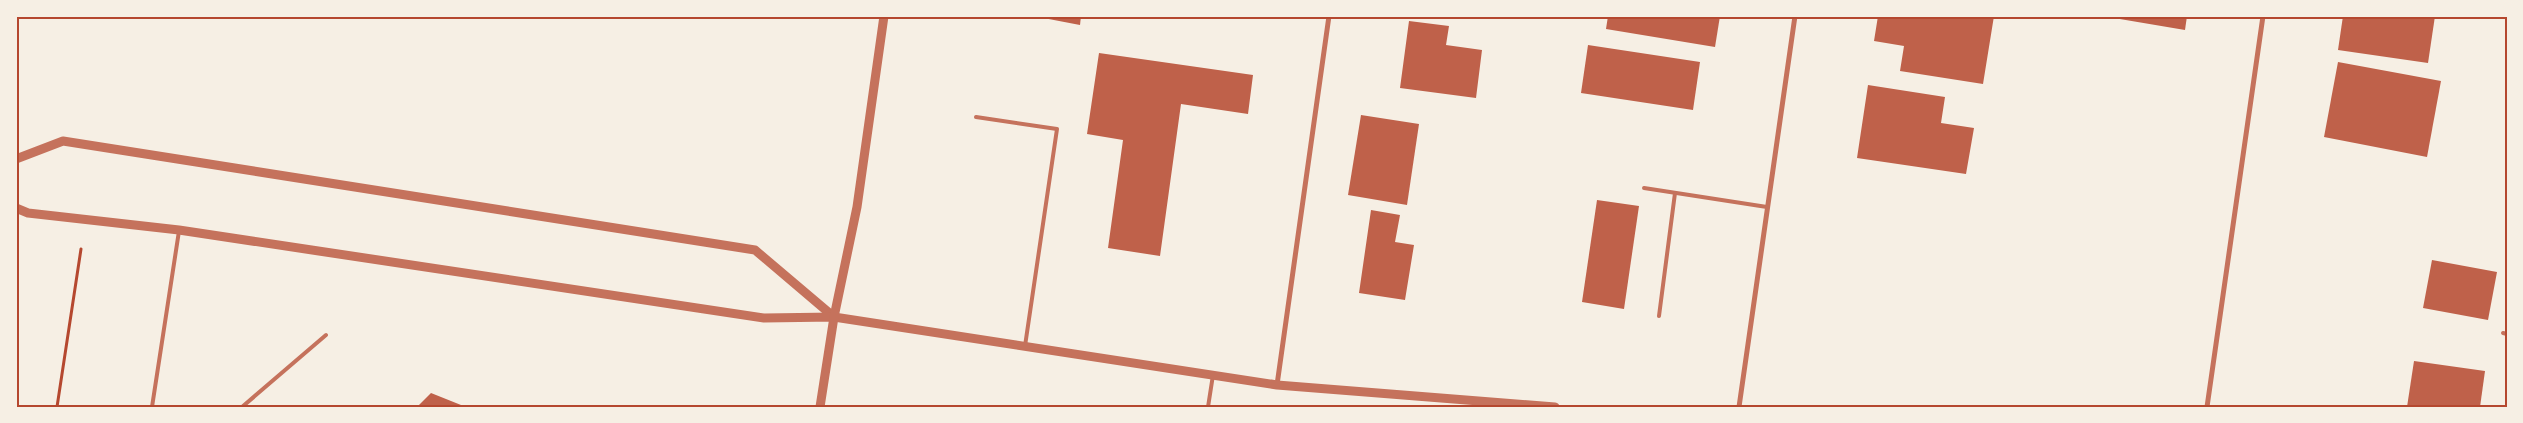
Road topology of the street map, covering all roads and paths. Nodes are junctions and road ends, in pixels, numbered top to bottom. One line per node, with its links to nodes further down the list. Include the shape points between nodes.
1 (884, 16): 14 (street, via 857,206)
2 (1329, 16): 18 (street)
3 (1795, 16): 9 (street)
4 (2263, 16): 26 (street)
5 (976, 117): 16 (lane, via 1057,129)
6 (16, 159): 14 (street, via 63,141 755,250)
7 (1644, 188): 8 (lane)
8 (1675, 192): 9 (lane); 13 (lane)
9 (1767, 207): 25 (street)
10 (16, 208): 11 (street, via 28,213)
11 (179, 230): 14 (street, via 764,318); 20 (lane)
12 (81, 249): 19 (path)
13 (1659, 316)
14 (834, 317): 16 (street); 22 (street)
15 (326, 335): 21 (lane)
16 (1025, 346): 17 (street)
17 (1213, 375): 18 (street); 23 (lane)
18 (1278, 385): 24 (street)
19 (57, 407)
20 (152, 407)
21 (242, 407)
22 (820, 407)
23 (1208, 407)
24 (1555, 407)
25 (1739, 407)
26 (2207, 407)

